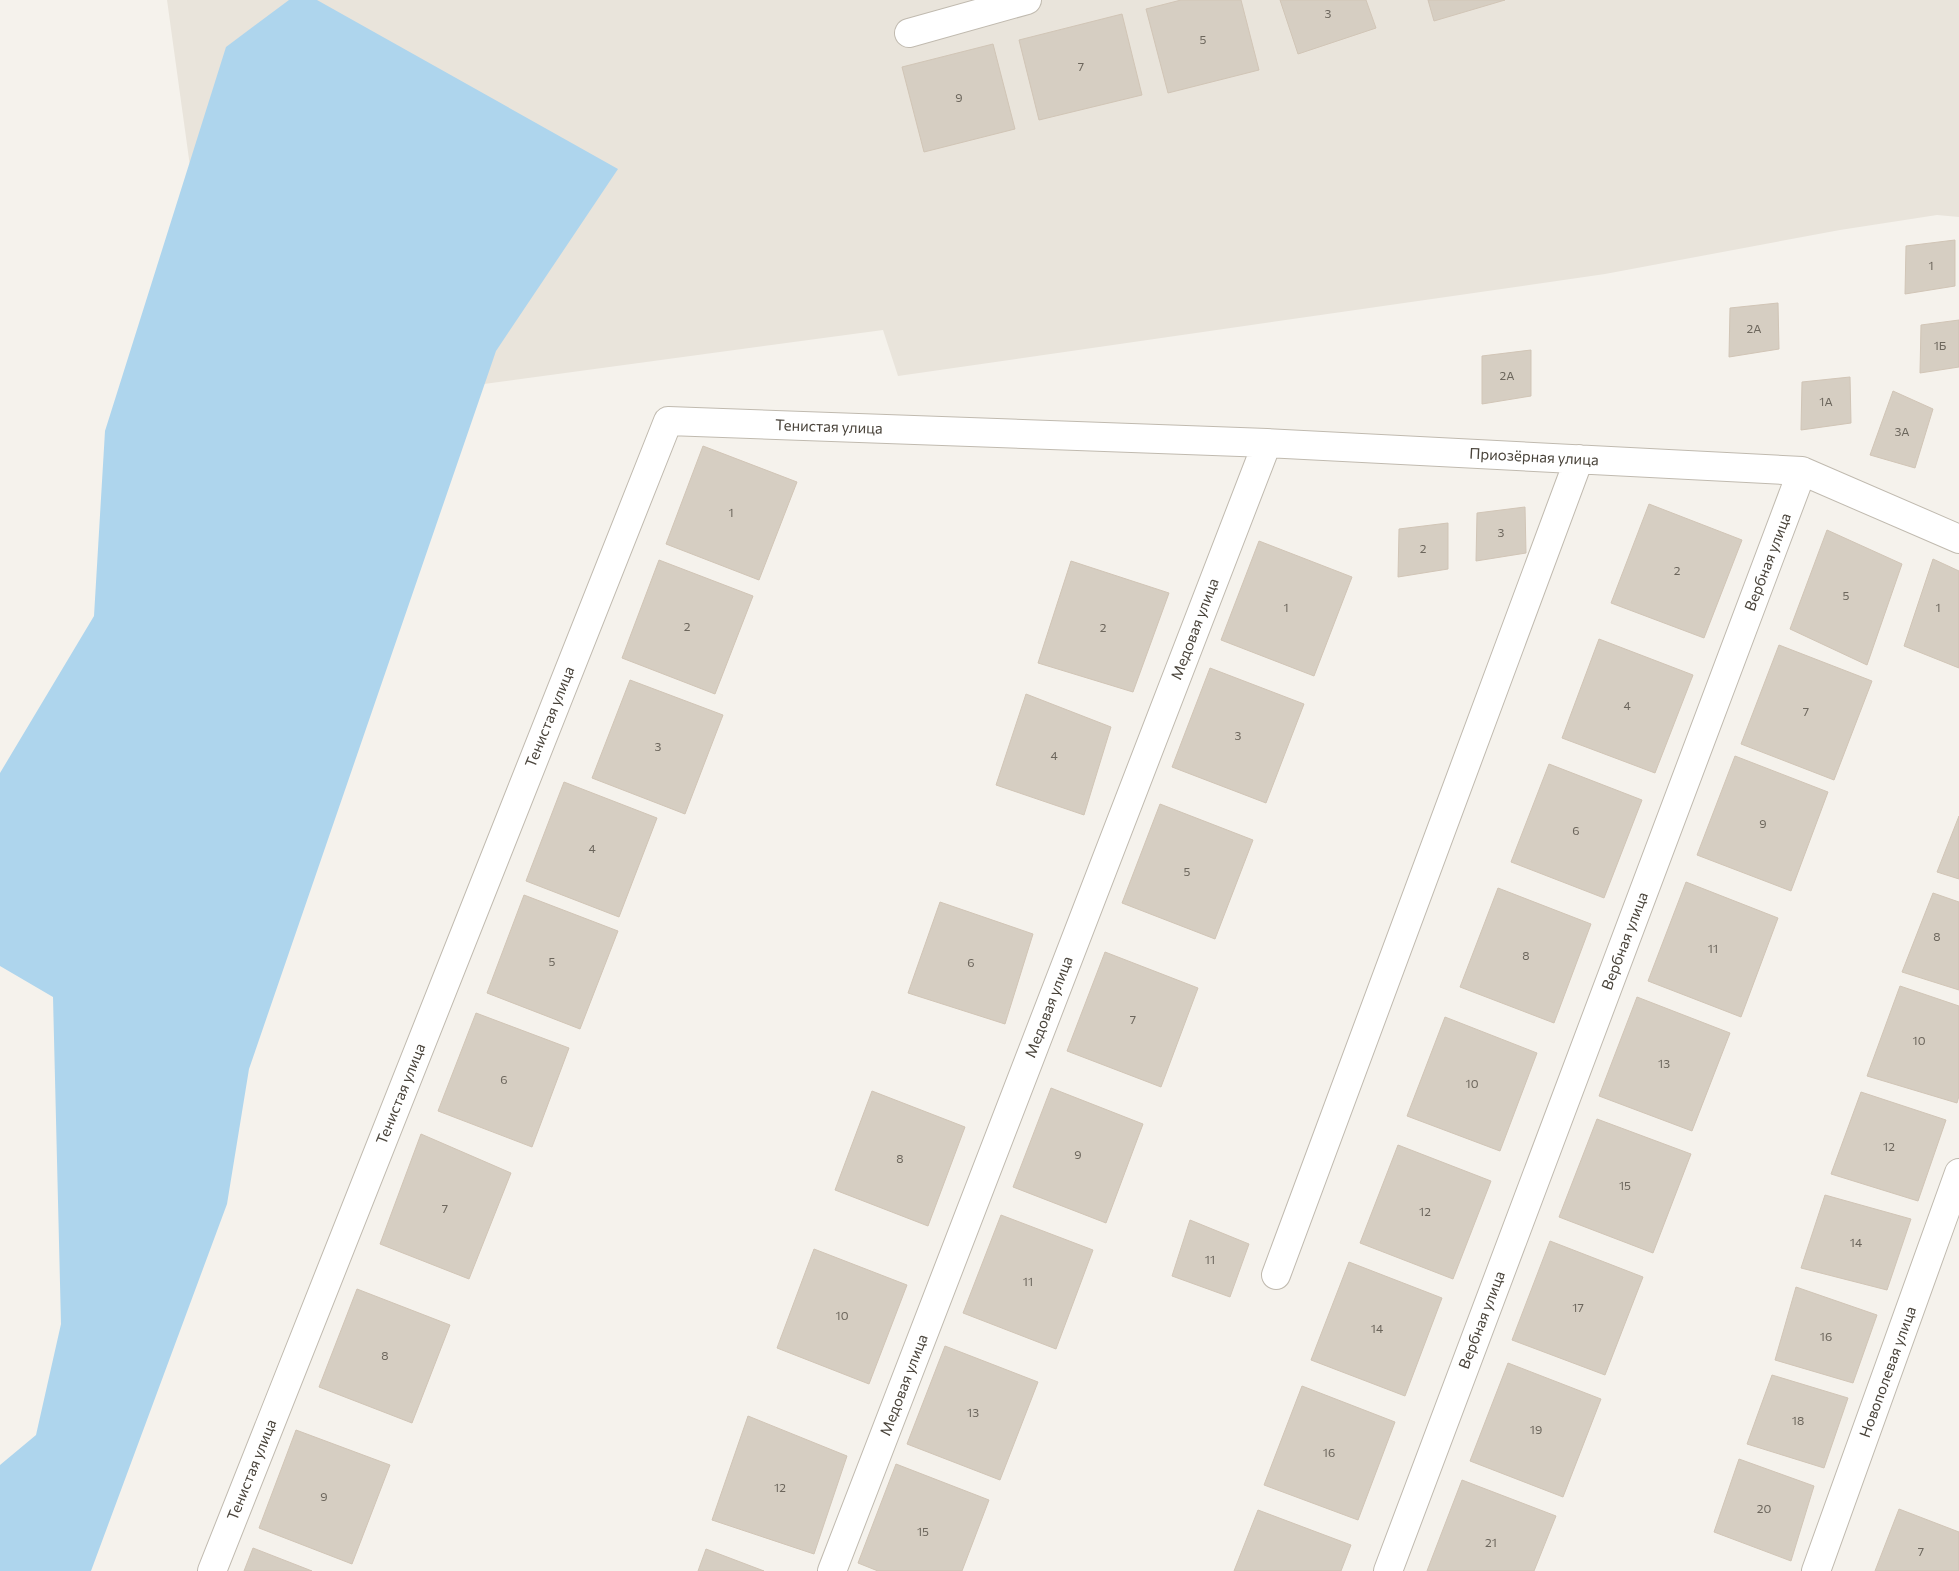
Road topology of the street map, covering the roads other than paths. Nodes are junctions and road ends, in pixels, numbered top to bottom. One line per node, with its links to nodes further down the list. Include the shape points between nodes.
1 (1027, 0): 2 (street)
2 (910, 33)
3 (1267, 443): 4 (street, Приозёрная улица); 9 (street, Тенистая улица, via 668,421); 10 (street, Медовая улица)
4 (1579, 459): 5 (street, Приозёрная улица); 8 (street)
5 (1802, 470): 6 (street); 11 (street, Вербная улица)
6 (1959, 539)
7 (1959, 1173): 12 (street, Новополевая улица)
8 (1276, 1275)
9 (212, 1571)
10 (832, 1571)
11 (1388, 1571)
12 (1816, 1571)

